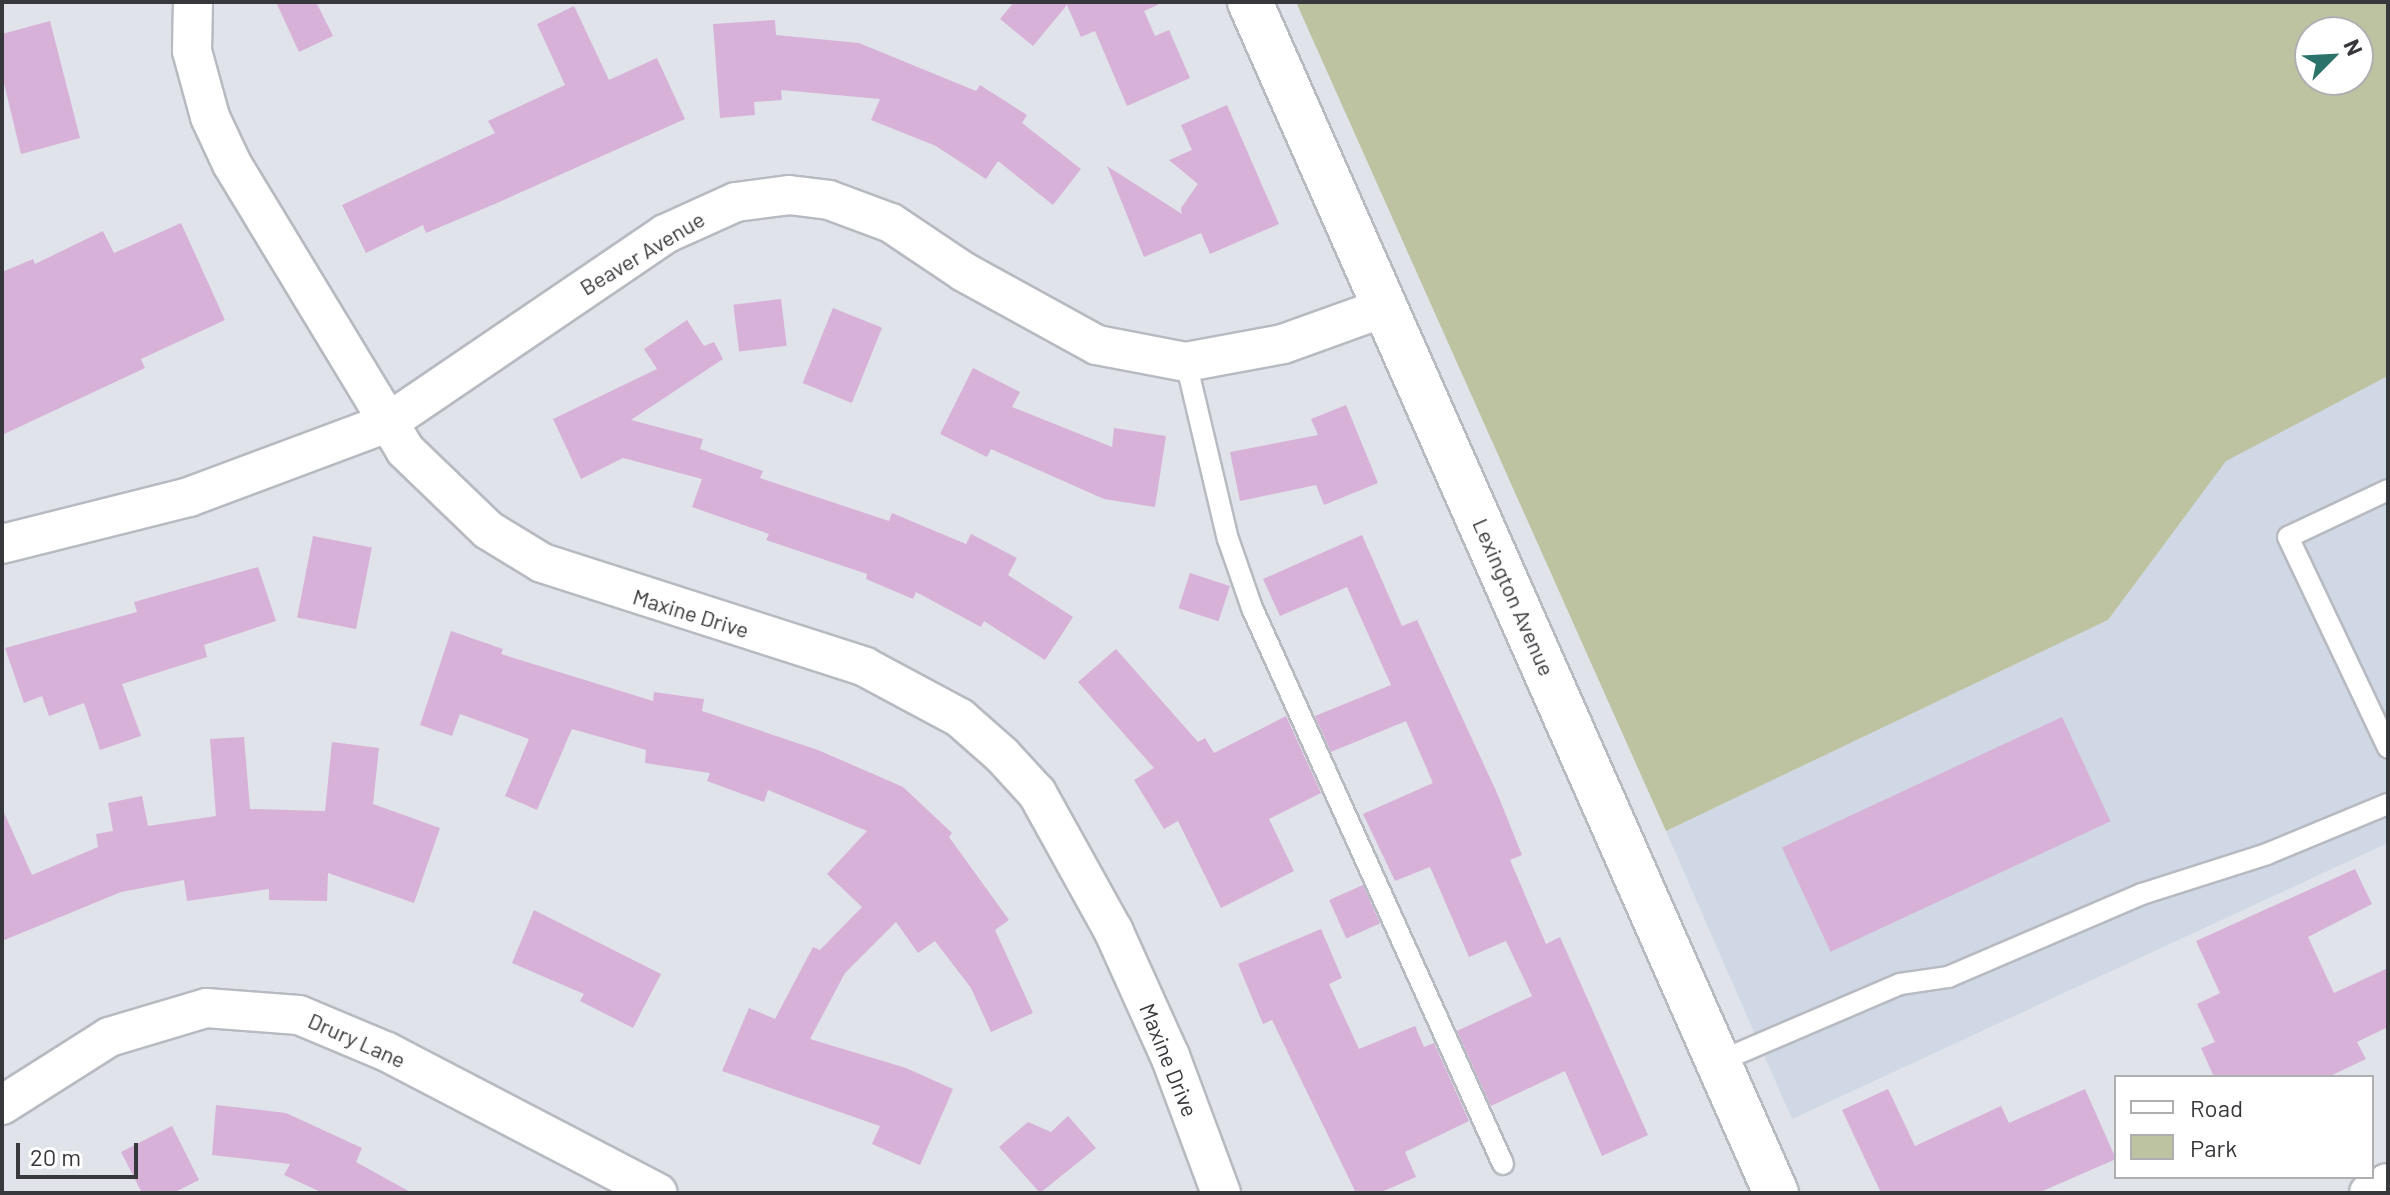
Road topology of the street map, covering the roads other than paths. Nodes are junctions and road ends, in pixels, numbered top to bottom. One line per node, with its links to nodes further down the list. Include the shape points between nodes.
1 (193, 2): 5 (street, Maxine Drive, via 192,51 210,117 232,164)
2 (1250, 2): 3 (street, Lexington Avenue)
3 (1386, 307): 4 (street, Beaver Avenue, via 1283,344); 10 (street, Lexington Avenue)
4 (1186, 362): 5 (street, Beaver Avenue, via 1097,345 964,272 891,223 829,200 789,195 736,202 665,234); 12 (lane, via 1228,539 1252,608)
5 (387, 423): 7 (street, Beaver Avenue, via 189,497); 15 (street, Maxine Drive, via 405,450 488,530 542,563 865,667 960,718 1002,755 1037,793 1113,930 1170,1056)
6 (2388, 490): 8 (lane, via 2288,537)
7 (2, 544)
8 (2388, 748)
9 (2388, 804): 10 (lane, via 2267,854 2142,894 1948,977 1900,984)
10 (1718, 1062): 16 (street, Lexington Avenue)
11 (2, 1105): 14 (street, Drury Lane, via 109,1037 206,1008 299,1015 387,1052)
12 (1503, 1164)
13 (2388, 1183): 17 (street)
14 (658, 1193)
15 (1221, 1193)
16 (1776, 1193)
17 (2369, 1193)

